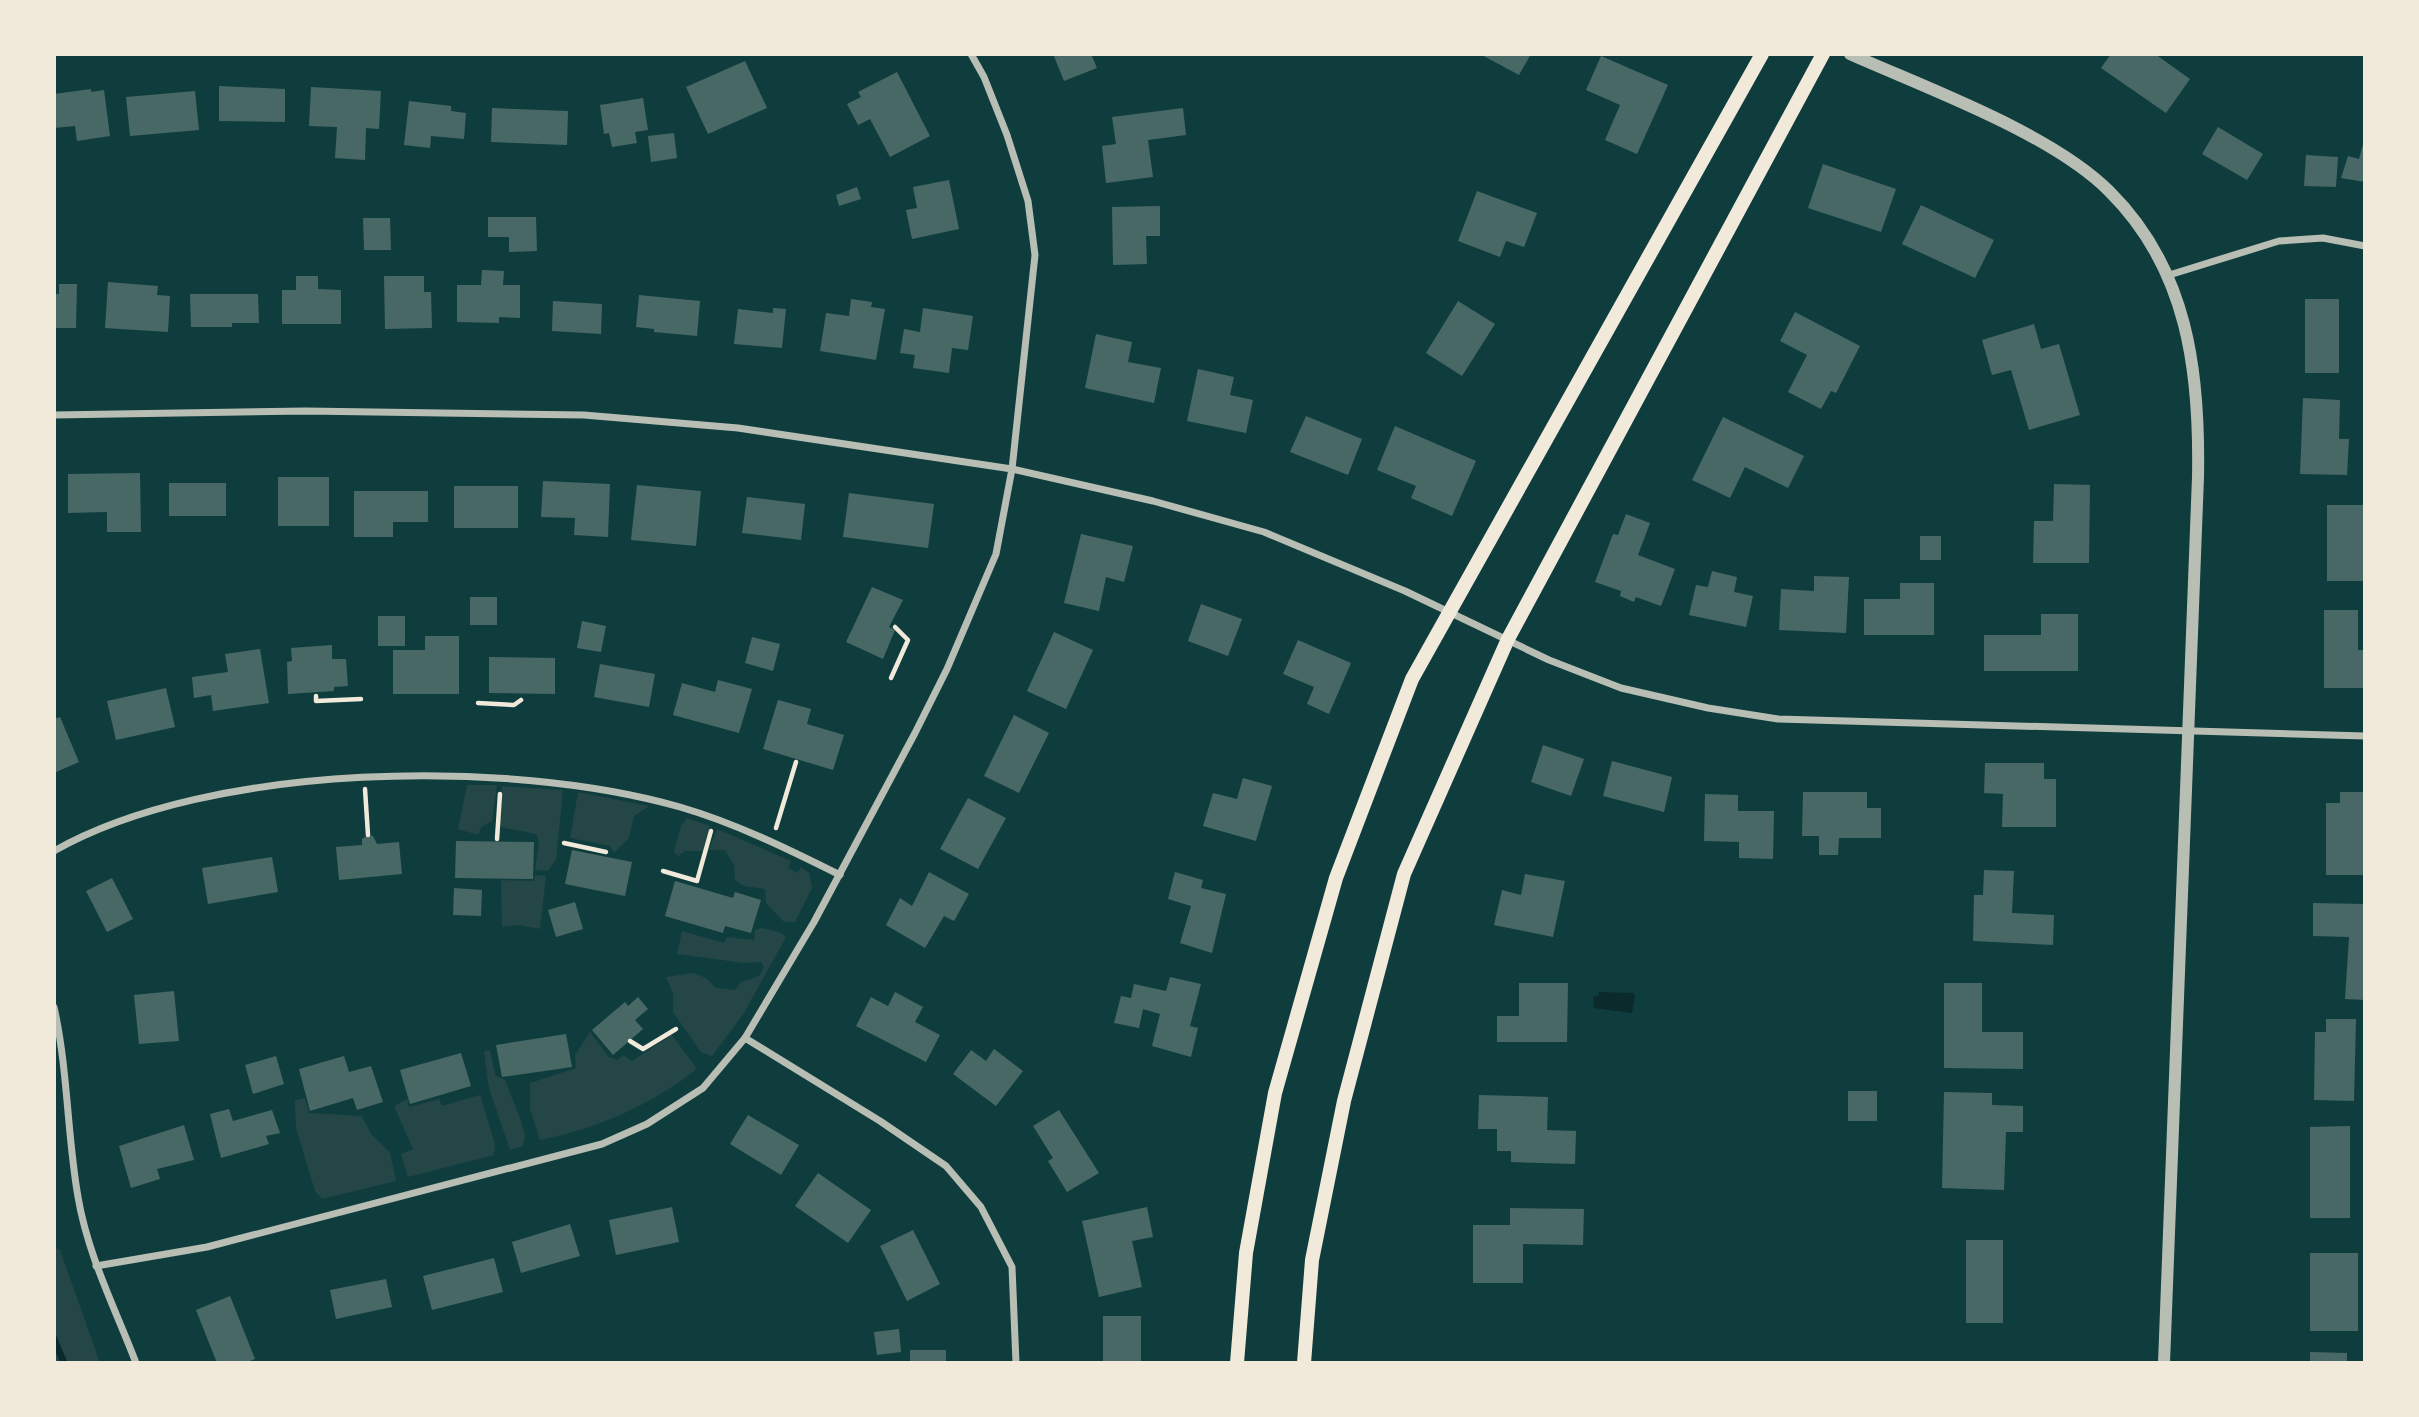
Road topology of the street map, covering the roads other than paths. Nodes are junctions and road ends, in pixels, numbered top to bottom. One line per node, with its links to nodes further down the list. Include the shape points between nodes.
1 (971, 54): 8 (street, via 1007,135 1028,201 1035,255)
2 (1762, 54): 9 (main road)
3 (1823, 54): 10 (main road)
4 (1850, 54): 6 (street, via 2018,131 2069,160 2108,190 2133,219)
5 (2365, 246): 6 (street, via 2323,238 2279,241)
6 (2166, 276): 11 (street, via 2185,324 2199,415)
7 (54, 415): 8 (street, via 306,411 584,415 738,428)
8 (1012, 468): 9 (street, via 1264,532); 14 (street, via 996,554 953,656)
9 (1448, 610): 10 (street); 20 (main road, via 1412,679 1336,878 1275,1093 1246,1253)
10 (1508, 639): 11 (street, via 1620,688 1778,719); 21 (main road, via 1404,874 1344,1101 1312,1260)
11 (2188, 730): 12 (street); 22 (street)
12 (2365, 736)
13 (54, 851): 14 (street, via 158,810 241,789 364,778 501,779 551,781 681,807 772,842)
14 (840, 875): 16 (street)
15 (54, 1007): 17 (street, via 62,1042 78,1196)
16 (745, 1038): 17 (street, via 703,1088 647,1124 602,1144 207,1247); 19 (street, via 946,1166 981,1207 1012,1267)
17 (96, 1266): 18 (street)
18 (136, 1363)
19 (1016, 1363)
20 (1237, 1363)
21 (1304, 1363)
22 (2164, 1363)

